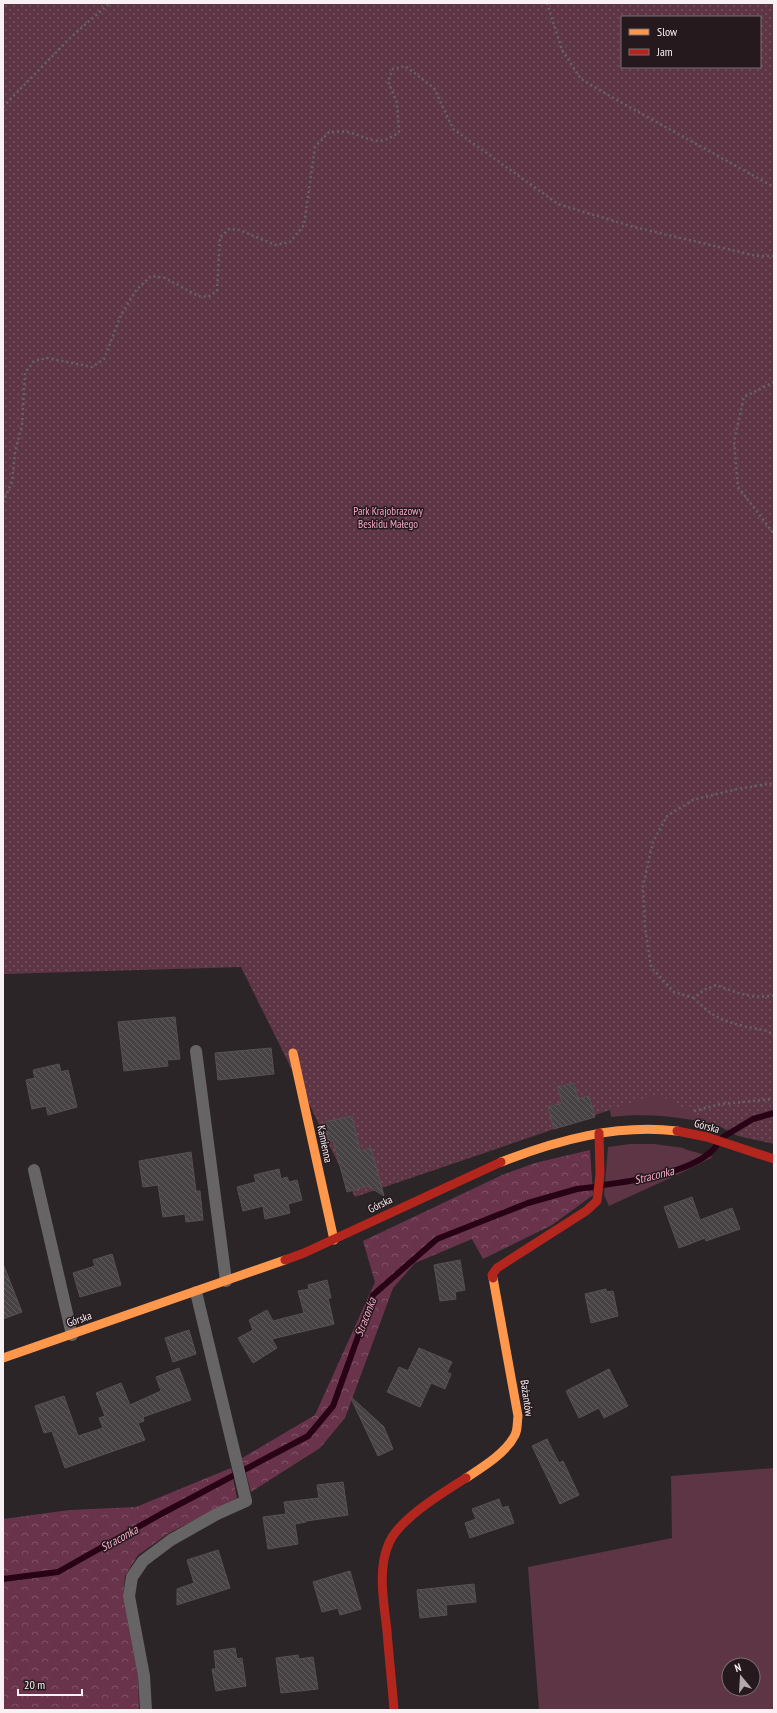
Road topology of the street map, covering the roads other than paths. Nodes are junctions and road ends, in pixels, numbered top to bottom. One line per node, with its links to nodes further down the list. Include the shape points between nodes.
1 (196, 1051): 7 (lane)
2 (293, 1052): 6 (street, Kamienna)
3 (599, 1133): 4 (street, Górska, via 647,1129 683,1132); 6 (street, Górska, via 513,1156); 12 (street, Bażantów, via 600,1174 597,1201 589,1209 497,1268 492,1275 518,1416 516,1433 497,1455 435,1498 402,1525 389,1542 384,1561 383,1588)
4 (774, 1159)
5 (34, 1170): 9 (lane)
6 (334, 1240): 7 (street, Górska)
7 (226, 1281): 8 (street, Górska)
8 (196, 1292): 9 (street, Górska); 11 (lane, via 246,1501 171,1540 143,1561 132,1577 129,1596 144,1676)
9 (72, 1335): 10 (street, Górska)
10 (3, 1358)
11 (146, 1710)
12 (394, 1710)

